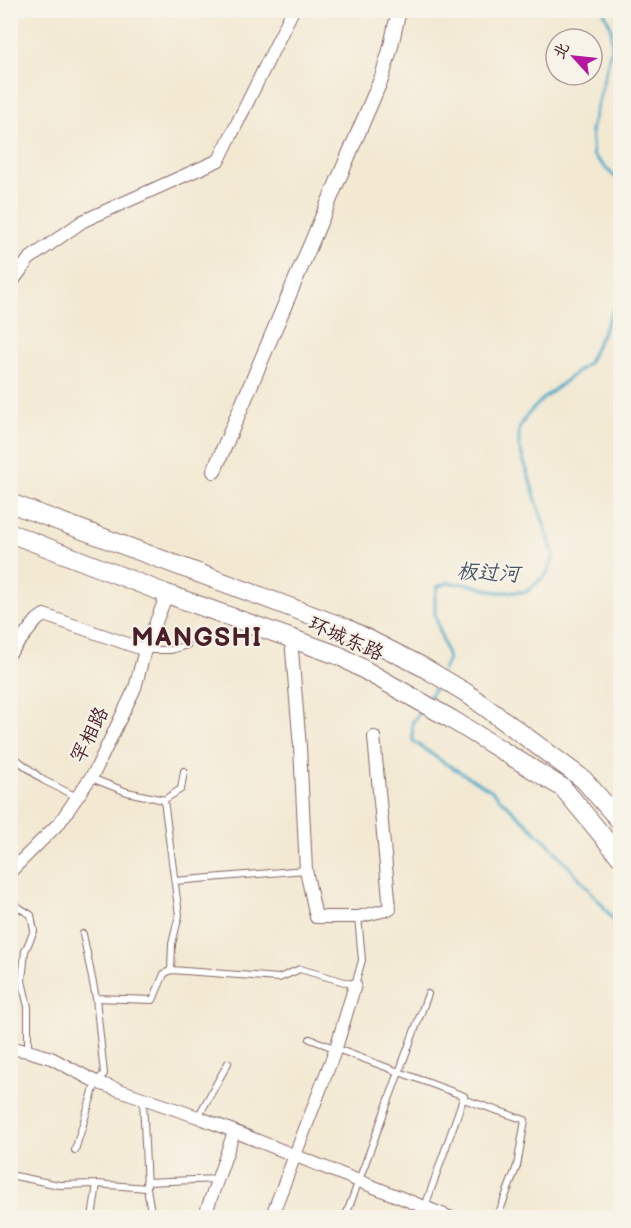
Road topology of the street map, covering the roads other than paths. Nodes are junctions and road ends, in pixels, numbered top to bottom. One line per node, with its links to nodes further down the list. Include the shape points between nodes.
1 (293, 10): 3 (street, via 219,160 83,221 29,259)
2 (399, 10): 4 (street, via 382,77)
3 (10, 285)
4 (214, 471)
5 (10, 503): 18 (main road, 环城东路, via 346,628 423,667 465,692 583,779)
6 (10, 533): 7 (main road, 环城东路)
7 (167, 594): 8 (main road, 环城东路); 10 (street, 罕相路)
8 (291, 639): 19 (main road, 环城东路, via 340,656 408,693 563,788); 20 (street)
9 (187, 645): 10 (lane, via 171,650)
10 (145, 650): 11 (street, via 44,615); 15 (street, 罕相路, via 135,688)
11 (10, 653)
12 (374, 737): 24 (street, via 390,909)
13 (10, 754): 16 (lane, via 43,780)
14 (184, 771): 17 (lane, via 181,789)
15 (91, 778): 16 (street, 罕相路); 17 (lane, via 127,792)
16 (77, 797): 21 (street, 罕相路, via 60,822)
17 (164, 800): 22 (lane)
18 (621, 821)
19 (621, 857)
20 (306, 870): 22 (lane); 24 (street, via 316,917)
21 (10, 872)
22 (176, 881): 26 (lane, via 179,915)
23 (10, 902): 33 (lane, via 31,915 34,931 25,951 22,981 28,1007)
24 (357, 918): 27 (lane, via 362,960)
25 (83, 934): 29 (lane)
26 (171, 970): 27 (lane, via 279,978 300,969); 29 (lane, via 164,974 153,1000)
27 (355, 985): 32 (street)
28 (428, 994): 35 (lane)
29 (96, 998): 36 (lane, via 104,1074)
30 (310, 1039): 32 (lane)
31 (10, 1048): 33 (street)
32 (336, 1048): 35 (lane); 42 (street)
33 (28, 1051): 36 (street, via 51,1058)
34 (228, 1063): 39 (lane)
35 (399, 1072): 38 (lane, via 464,1096); 45 (lane)
36 (96, 1082): 37 (street); 41 (lane)
37 (143, 1098): 39 (street); 47 (lane)
38 (463, 1099): 48 (lane); 55 (lane, via 525,1120 517,1166)
39 (198, 1118): 40 (street)
40 (234, 1132): 42 (street); 44 (street)
41 (75, 1150)
42 (294, 1155): 45 (street); 52 (street)
43 (10, 1175): 46 (lane, via 59,1185)
44 (218, 1179): 47 (lane); 51 (street)
45 (358, 1180): 48 (street); 53 (lane)
46 (97, 1184): 47 (lane); 49 (lane)
47 (146, 1185): 50 (lane)
48 (423, 1212): 54 (street)
49 (92, 1218)
50 (152, 1218)
51 (204, 1218)
52 (271, 1218)
53 (345, 1218)
54 (452, 1218)
55 (497, 1218)

